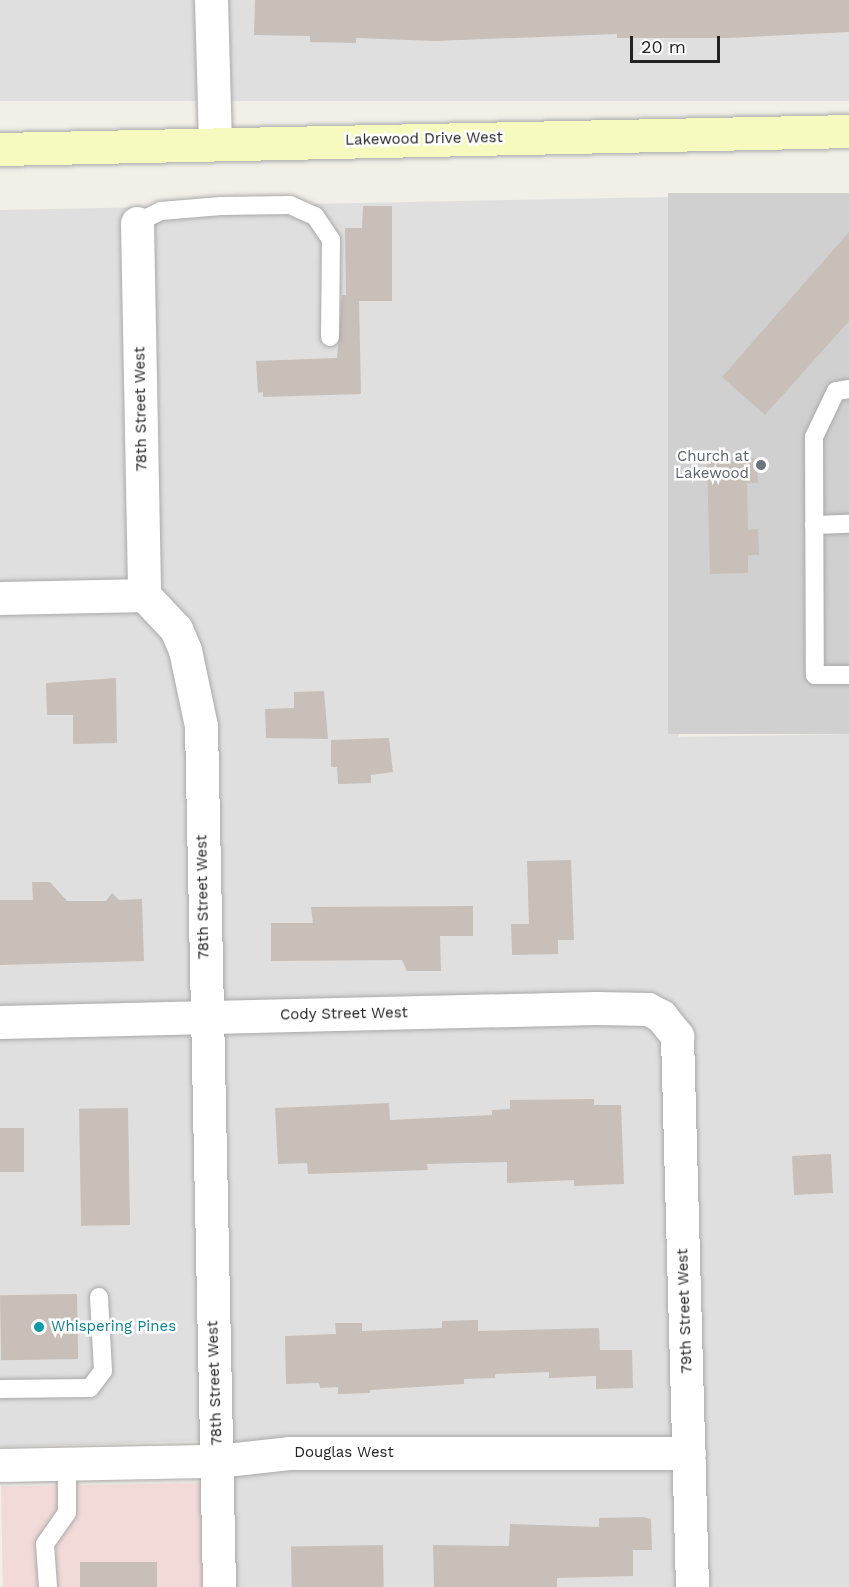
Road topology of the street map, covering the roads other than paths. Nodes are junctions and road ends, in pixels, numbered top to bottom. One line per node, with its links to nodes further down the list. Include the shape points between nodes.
1 (211, 0): 3 (street)
2 (849, 130): 3 (main road, Lakewood Drive West)
3 (215, 143): 4 (main road, Lakewood Drive West)
4 (0, 149)
5 (137, 223): 6 (lane, via 161,211 221,206 290,205 315,216 331,240); 10 (street, 78th Street West)
6 (330, 337)
7 (849, 389): 9 (lane, via 836,391 814,437)
8 (849, 524): 9 (lane)
9 (814, 525): 12 (lane, via 815,675)
10 (144, 595): 11 (street); 13 (street, 78th Street West, via 176,629 185,650 201,726)
11 (0, 598)
12 (849, 675)
13 (205, 1017): 14 (street, Cody Street West); 15 (street, Cody Street West, via 638,1009 661,1016); 19 (street, 78th Street West)
14 (0, 1022)
15 (677, 1036): 18 (street, 79th Street West)
16 (99, 1296): 17 (lane, via 103,1371 90,1388)
17 (0, 1389)
18 (689, 1453): 19 (street, Douglas West, via 289,1453); 24 (street, 79th Street West)
19 (217, 1461): 20 (street, Douglas West); 23 (street, 78th Street West)
20 (67, 1464): 21 (street, Douglas West); 22 (lane, via 67,1513 45,1544)
21 (0, 1465)
22 (48, 1587)
23 (219, 1587)
24 (692, 1587)

